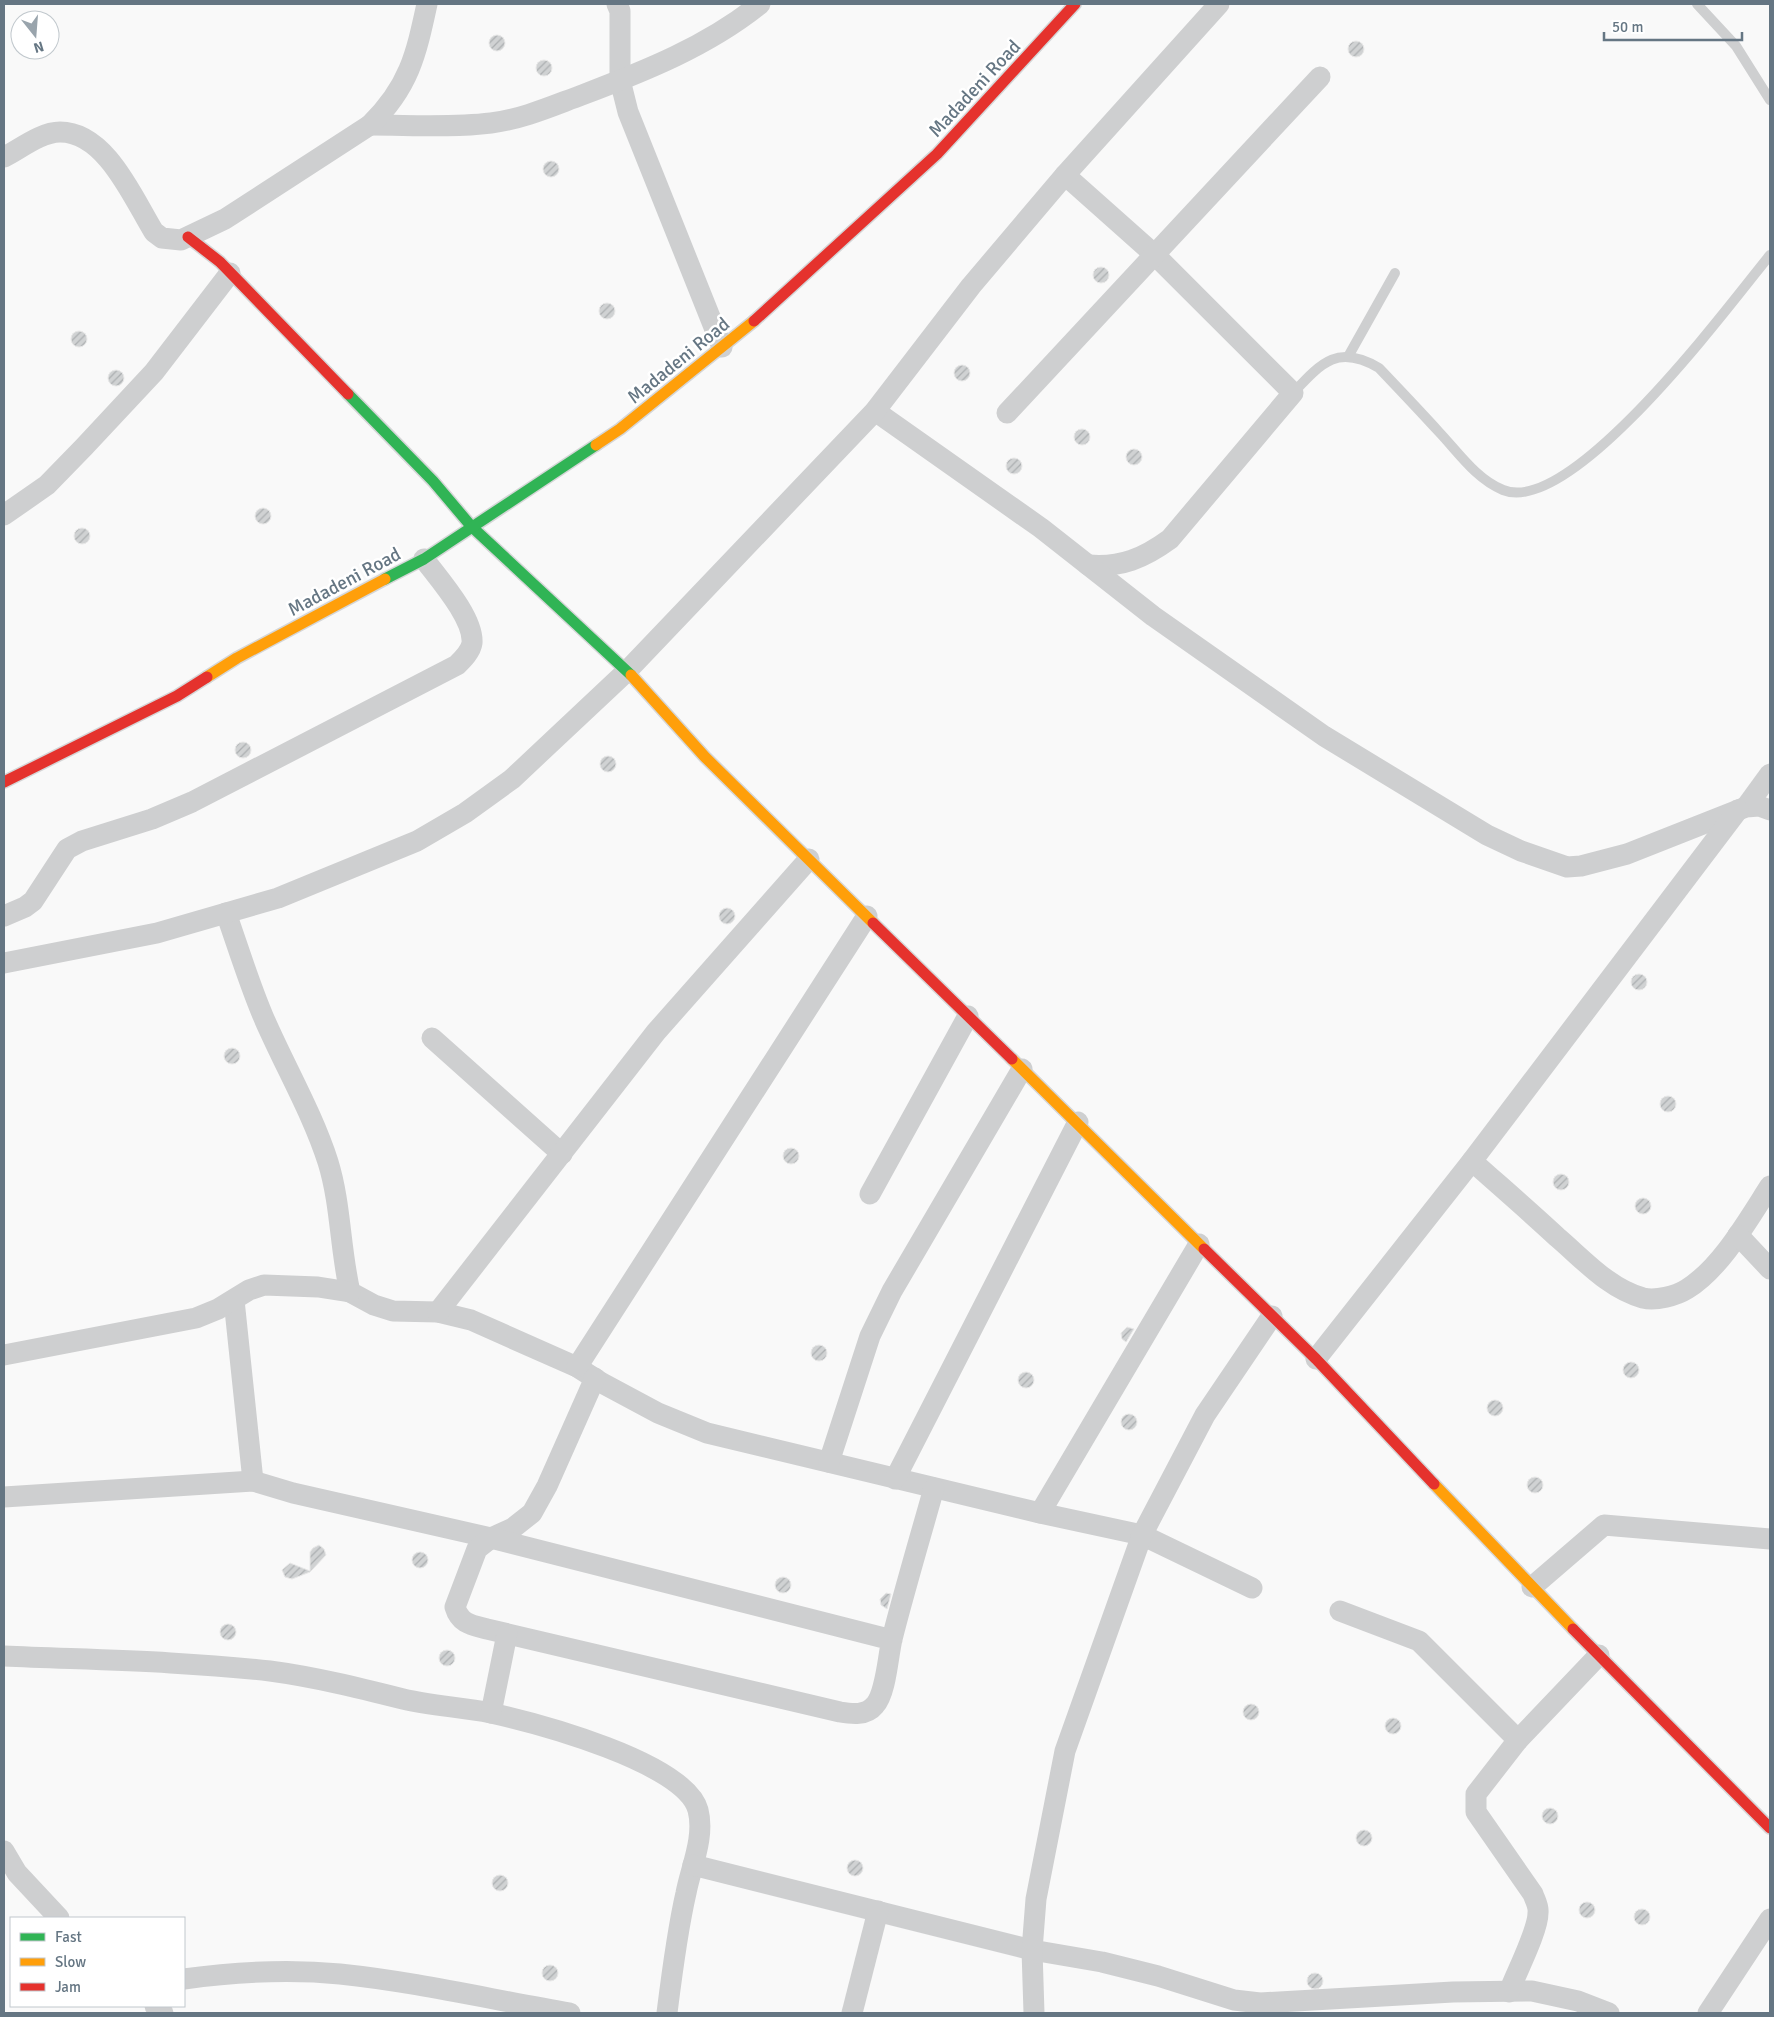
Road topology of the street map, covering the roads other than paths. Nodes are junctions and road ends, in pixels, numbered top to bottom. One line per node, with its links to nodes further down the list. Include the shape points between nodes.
1 (427, 4): 10 (street, via 411,70 386,109)
2 (760, 4): 8 (street, via 697,46)
3 (1075, 4): 18 (street, Madadeni Road, via 937,154 773,305)
4 (1219, 4): 12 (street)
5 (1697, 4): 9 (lane, via 1736,46)
6 (620, 6): 8 (street)
7 (1320, 77): 14 (street)
8 (620, 80): 10 (street, via 520,118 458,125); 18 (street, via 628,112)
9 (1770, 100)
10 (370, 125): 13 (street, via 225,219)
11 (4, 157): 13 (street, via 51,134 72,134 88,141 108,157 154,232 162,238 181,240)
12 (1065, 174): 14 (street); 21 (street, via 971,286)
13 (188, 237): 16 (street)
14 (1155, 255): 20 (street); 22 (street)
15 (1770, 255): 19 (lane, via 1698,346 1622,428 1558,478 1518,494 1490,484 1468,465 1379,368)
16 (230, 273): 23 (street, via 154,372 51,481); 24 (street, via 434,481)
17 (1395, 273): 19 (lane)
18 (722, 347): 24 (street, Madadeni Road, via 620,429)
19 (1349, 355): 20 (lane, via 1328,363)
20 (1293, 393): 26 (street, via 1170,539 1150,554 1127,564)
21 (875, 411): 26 (street, via 1034,522); 28 (street)
22 (1007, 414)
23 (4, 515)
24 (471, 526): 25 (street, Madadeni Road); 28 (street)
25 (424, 558): 27 (street, Madadeni Road); 36 (street, via 461,611 471,633 472,644 457,665 192,802 67,849 33,901)
26 (1088, 565): 32 (street, via 1152,616 1324,736 1486,835 1522,851 1567,866 1591,864 1626,854)
27 (237, 658): 29 (street, Madadeni Road); 31 (street, Madadeni Road, via 177,696)
28 (627, 671): 34 (street, via 705,757); 35 (street, via 512,779 465,814 417,841 348,870 278,898)
29 (184, 677)
30 (1770, 774): 32 (street)
31 (4, 782)
32 (1742, 808): 33 (street, via 1759,806); 44 (street)
33 (1770, 810)
34 (809, 859): 37 (street); 43 (street, via 656,1032)
35 (226, 913): 38 (street, via 157,933); 50 (street, via 263,1015 312,1121 327,1162 336,1195)
36 (4, 916)
37 (867, 916): 39 (street); 56 (street)
38 (4, 964)
39 (968, 1016): 41 (street); 46 (street)
40 (432, 1038): 43 (street)
41 (1022, 1069): 42 (street); 57 (street, via 870,1336)
42 (1078, 1122): 48 (street); 58 (street)
43 (562, 1154): 52 (street)
44 (1472, 1161): 47 (street, via 1605,1278 1645,1299 1667,1297 1686,1289 1715,1263); 55 (street)
45 (1770, 1186): 47 (street)
46 (870, 1194)
47 (1738, 1235): 49 (street)
48 (1199, 1244): 53 (street); 62 (street)
49 (1770, 1269)
50 (350, 1292): 51 (street, via 275,1284 249,1290); 52 (street, via 393,1311)
51 (234, 1300): 54 (street, via 196,1318); 59 (street)
52 (438, 1312): 56 (street, via 471,1320)
53 (1272, 1316): 55 (street); 63 (street, via 1205,1415)
54 (4, 1355)
55 (1316, 1359): 66 (street)
56 (586, 1372): 57 (street, via 658,1413 707,1433); 64 (street, via 547,1486 532,1513 513,1528)
57 (829, 1462): 58 (street)
58 (896, 1479): 60 (street)
59 (253, 1481): 61 (street); 64 (street)
60 (934, 1488): 62 (street); 70 (street)
61 (4, 1497)
62 (1040, 1513): 63 (street)
63 (1142, 1535): 67 (street); 81 (street, via 1065,1750 1043,1856)
64 (491, 1538): 69 (street, via 477,1550 454,1607 462,1621); 70 (street)
65 (1770, 1539): 66 (street, via 1604,1526)
66 (1532, 1587): 71 (street)
67 (1252, 1588)
68 (1340, 1611): 74 (street, via 1419,1641)
69 (507, 1634): 70 (street, via 858,1714 877,1704); 73 (street)
70 (892, 1640)
71 (1599, 1655): 74 (street); 75 (street)
72 (4, 1656): 73 (street, via 180,1663 272,1672)
73 (491, 1713): 77 (street, via 592,1740 660,1772 686,1792 698,1809 697,1850)
74 (1518, 1740): 83 (street, via 1478,1789 1474,1801 1476,1812 1533,1894 1539,1913)
75 (1770, 1828)
76 (4, 1850): 79 (street, via 17,1873)
77 (693, 1865): 78 (street); 86 (street)
78 (878, 1911): 81 (street); 87 (street)
79 (58, 1917)
80 (1770, 1920): 90 (street)
81 (1032, 1950): 83 (street, via 1102,1962 1234,2000 1260,2003); 88 (street)
82 (185, 1979): 84 (street, via 248,1972 338,1974 397,1981)
83 (1509, 1992): 89 (street, via 1550,1995 1578,2001)
84 (500, 2007): 85 (street)
85 (570, 2013)
86 (667, 2013)
87 (852, 2013)
88 (1034, 2013)
89 (1608, 2013)
90 (1708, 2013)

